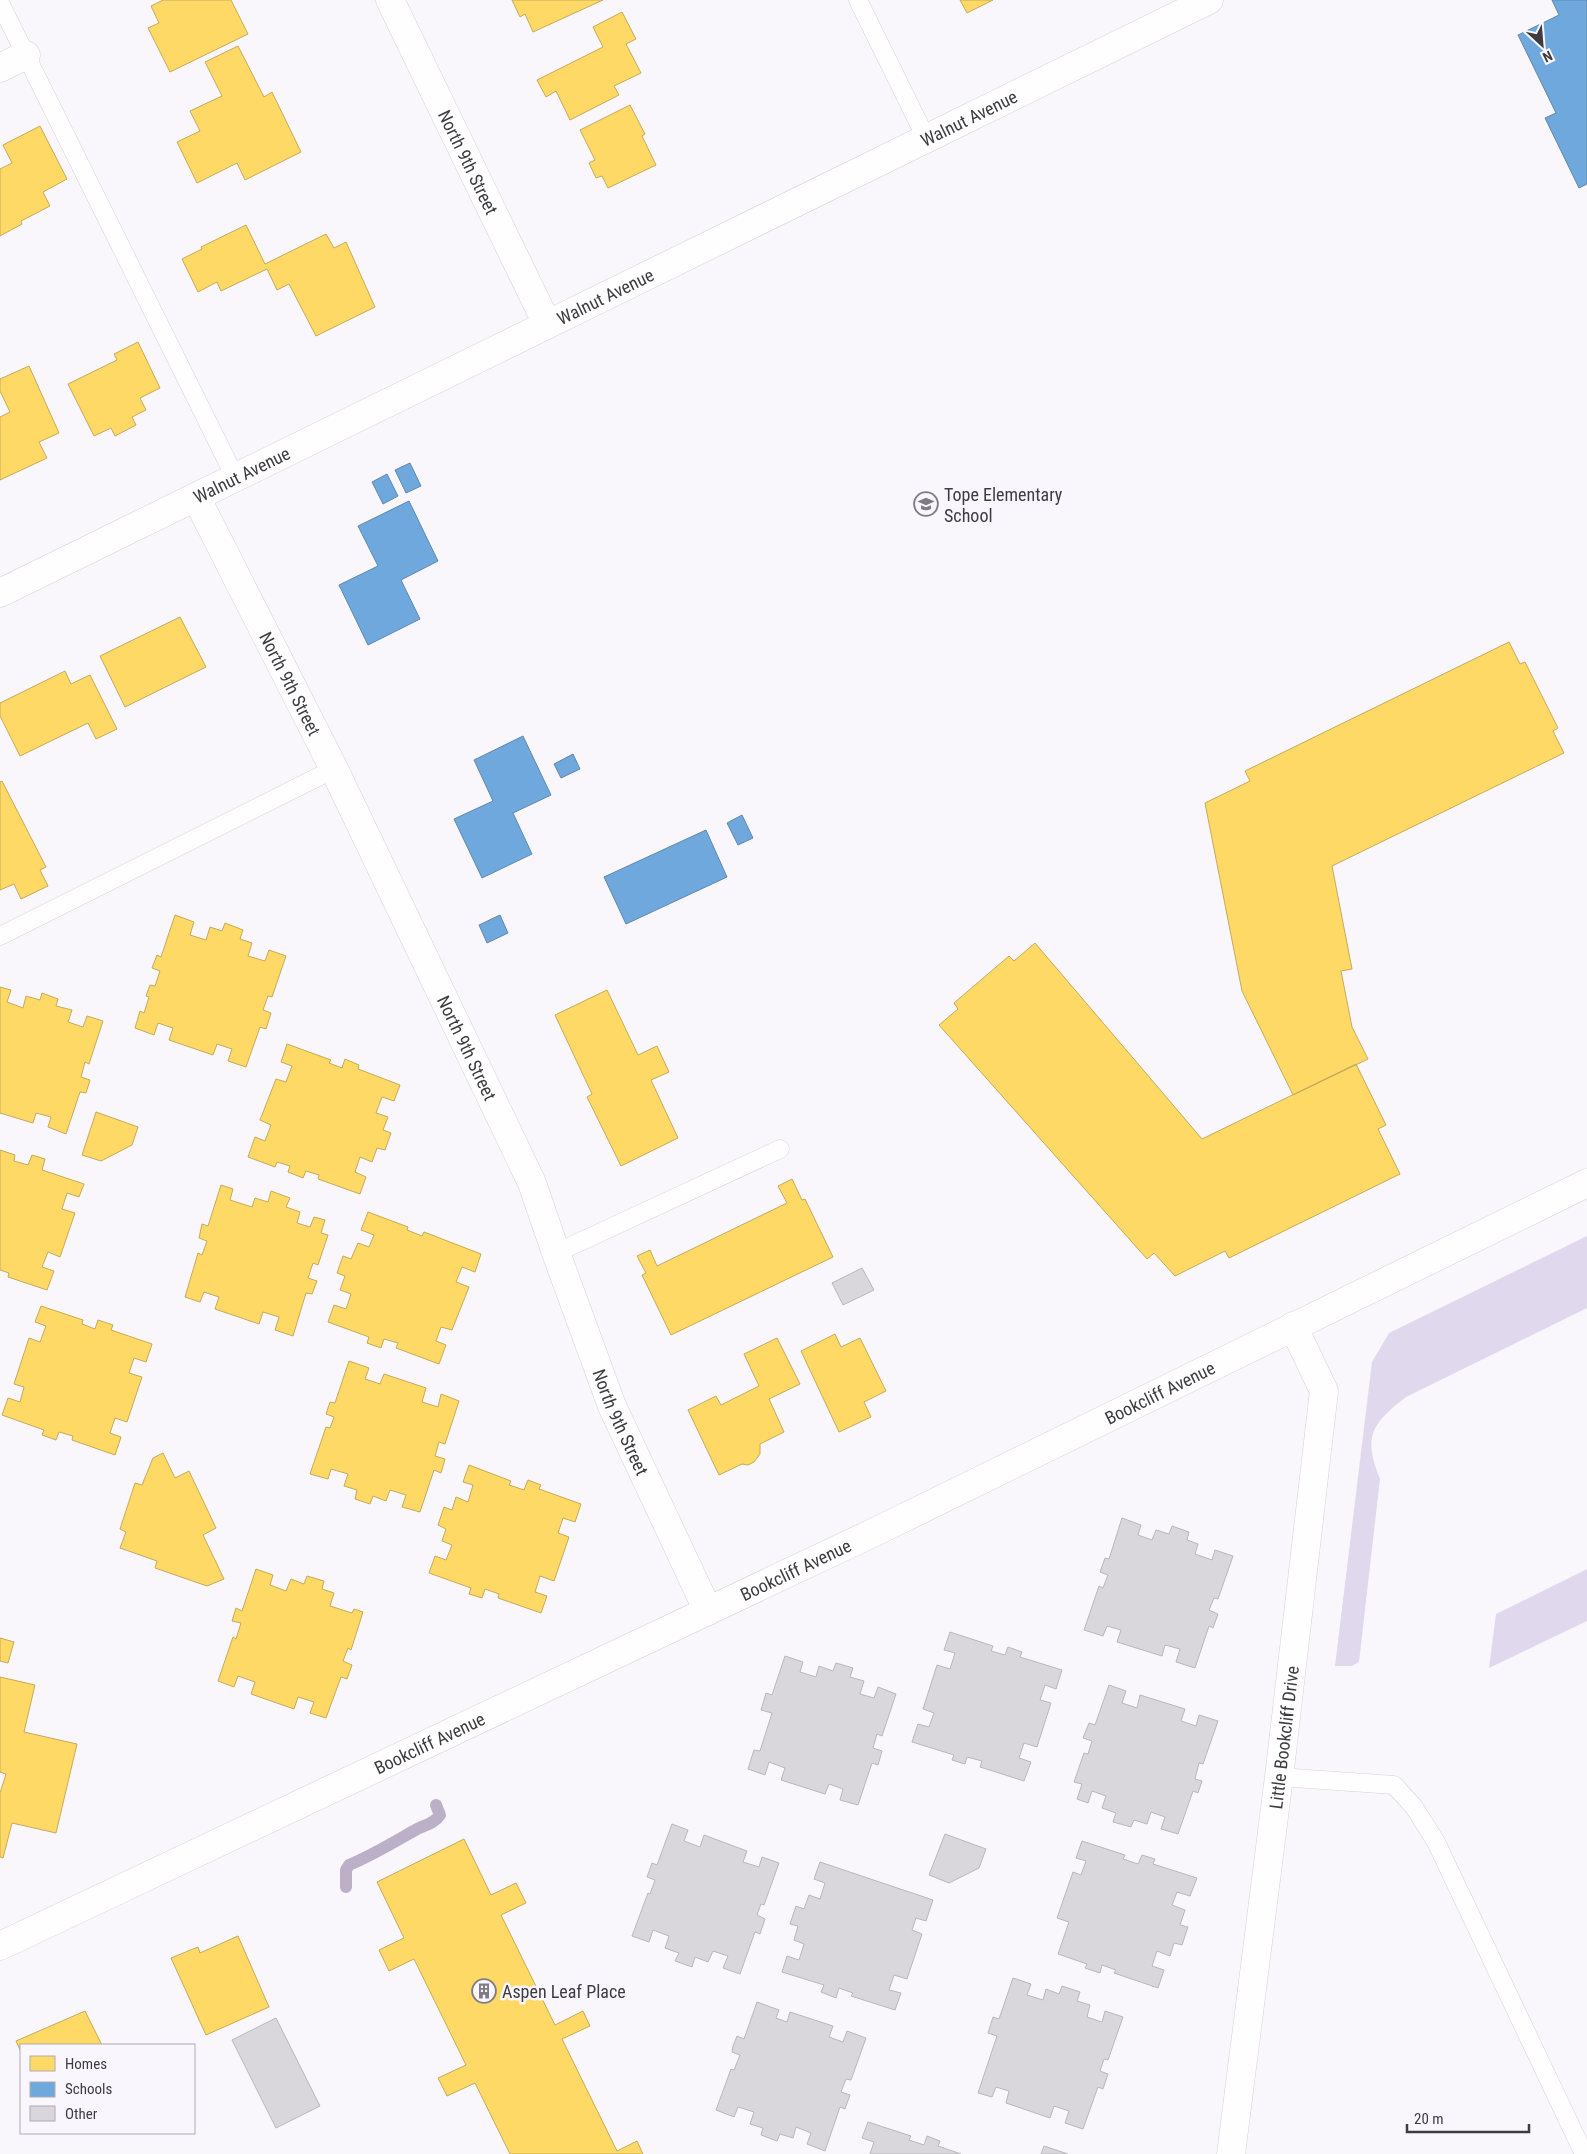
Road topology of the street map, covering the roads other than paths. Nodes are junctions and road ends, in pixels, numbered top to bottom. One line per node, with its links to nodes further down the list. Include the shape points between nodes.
1 (390, 0): 8 (street, North 9th Street)
2 (858, 0): 7 (lane)
3 (1210, 0): 7 (street, Walnut Avenue)
4 (0, 3): 5 (lane)
5 (26, 55): 6 (street); 9 (lane)
6 (0, 68)
7 (926, 138): 8 (street, Walnut Avenue)
8 (547, 324): 9 (street, Walnut Avenue)
9 (235, 477): 10 (street, Walnut Avenue)
10 (196, 498): 11 (street, Walnut Avenue); 12 (street, North 9th Street)
11 (0, 593)
12 (334, 769): 13 (lane); 16 (street, North 9th Street, via 532,1183)
13 (0, 936)
14 (780, 1149): 16 (lane)
15 (1587, 1183): 17 (street, Bookcliff Avenue)
16 (556, 1253): 18 (street, North 9th Street, via 612,1406)
17 (1293, 1326): 18 (street, Bookcliff Avenue); 19 (street, Little Bookcliff Drive, via 1324,1391)
18 (708, 1611): 20 (street, Bookcliff Avenue)
19 (1279, 1777): 21 (street, Little Bookcliff Drive); 22 (lane, via 1394,1785 1414,1807 1436,1842)
20 (0, 1946)
21 (1232, 2154)
22 (1584, 2154)

